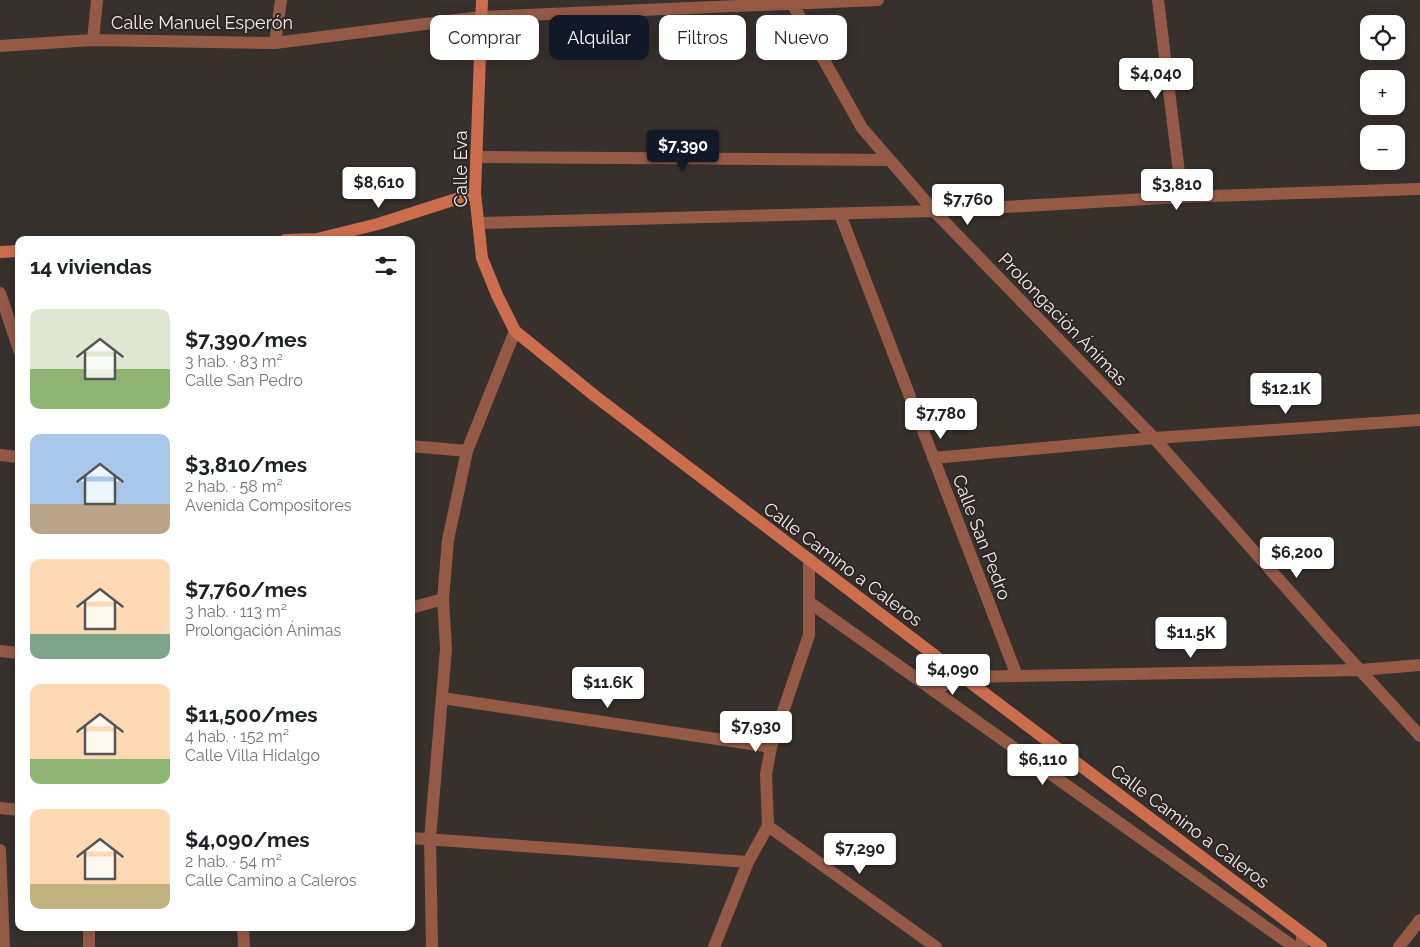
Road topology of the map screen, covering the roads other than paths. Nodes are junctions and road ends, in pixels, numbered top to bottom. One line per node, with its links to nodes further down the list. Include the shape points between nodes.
1 (97, 0): 10 (street)
2 (281, 0): 11 (street)
3 (482, 0): 7 (street, Calle Eva)
4 (878, 0): 6 (street, Calle Manuel Esperón)
5 (1158, 0): 18 (street)
6 (793, 2): 8 (street, Calle Manuel Esperón); 15 (street, Prolongación Ánimas, via 862,128)
7 (480, 15)
8 (522, 15)
9 (430, 23): 11 (street, Calle Manuel Esperón)
10 (93, 40): 11 (street, Calle Manuel Esperón); 12 (street, Calle Manuel Esperón)
11 (275, 43)
12 (0, 46)
13 (479, 60): 14 (street, Calle Eva)
14 (476, 157): 15 (street); 17 (street, Calle Eva)
15 (890, 160): 19 (street, Prolongación Ánimas)
16 (1420, 189): 18 (street)
17 (475, 193): 21 (street, Calle Eva); 22 (street)
18 (1182, 196): 19 (street)
19 (934, 211): 20 (street); 29 (street, Prolongación Ánimas)
20 (840, 214): 21 (street); 34 (street, Calle San Pedro)
21 (478, 223): 26 (street, Calle Eva, via 482,258)
22 (329, 236)
23 (15, 251): 24 (street)
24 (0, 252)
25 (0, 292): 27 (street)
26 (514, 331): 31 (street); 35 (street, Calle Camino a Caleros)
27 (15, 338)
28 (1420, 420): 29 (street)
29 (1154, 438): 34 (street); 42 (street, Prolongación Ánimas)
30 (415, 446): 31 (street)
31 (467, 451): 36 (street, via 448,540)
32 (0, 455): 33 (street)
33 (15, 457)
34 (933, 458): 43 (street, Calle San Pedro)
35 (809, 559): 37 (street); 44 (street, Calle Camino a Caleros)
36 (443, 599): 38 (street); 46 (street, via 446,648)
37 (809, 602): 45 (street); 48 (street, via 809,635)
38 (415, 607)
39 (0, 651): 40 (street)
40 (15, 653)
41 (1420, 665): 42 (street)
42 (1361, 670): 43 (street); 47 (street, Prolongación Ánimas)
43 (1017, 676): 44 (street)
44 (963, 677): 45 (street); 59 (street, Calle Camino a Caleros)
45 (933, 690): 66 (street)
46 (442, 698): 48 (street); 53 (street)
47 (1420, 736)
48 (771, 747): 51 (street, via 766,774)
49 (0, 808): 50 (street)
50 (15, 810)
51 (768, 826): 55 (street); 65 (street)
52 (415, 838): 53 (street)
53 (430, 839): 55 (street); 63 (street)
54 (0, 850): 60 (street)
55 (748, 862): 64 (street)
56 (1420, 920): 69 (street)
57 (89, 931): 61 (street)
58 (243, 931): 62 (street)
59 (1302, 933): 67 (street); 68 (street, Calle Camino a Caleros)
60 (4, 947)
61 (90, 947)
62 (244, 947)
63 (432, 947)
64 (714, 947)
65 (936, 947)
66 (1294, 947)
67 (1302, 947)
68 (1321, 947)
69 (1399, 947)

